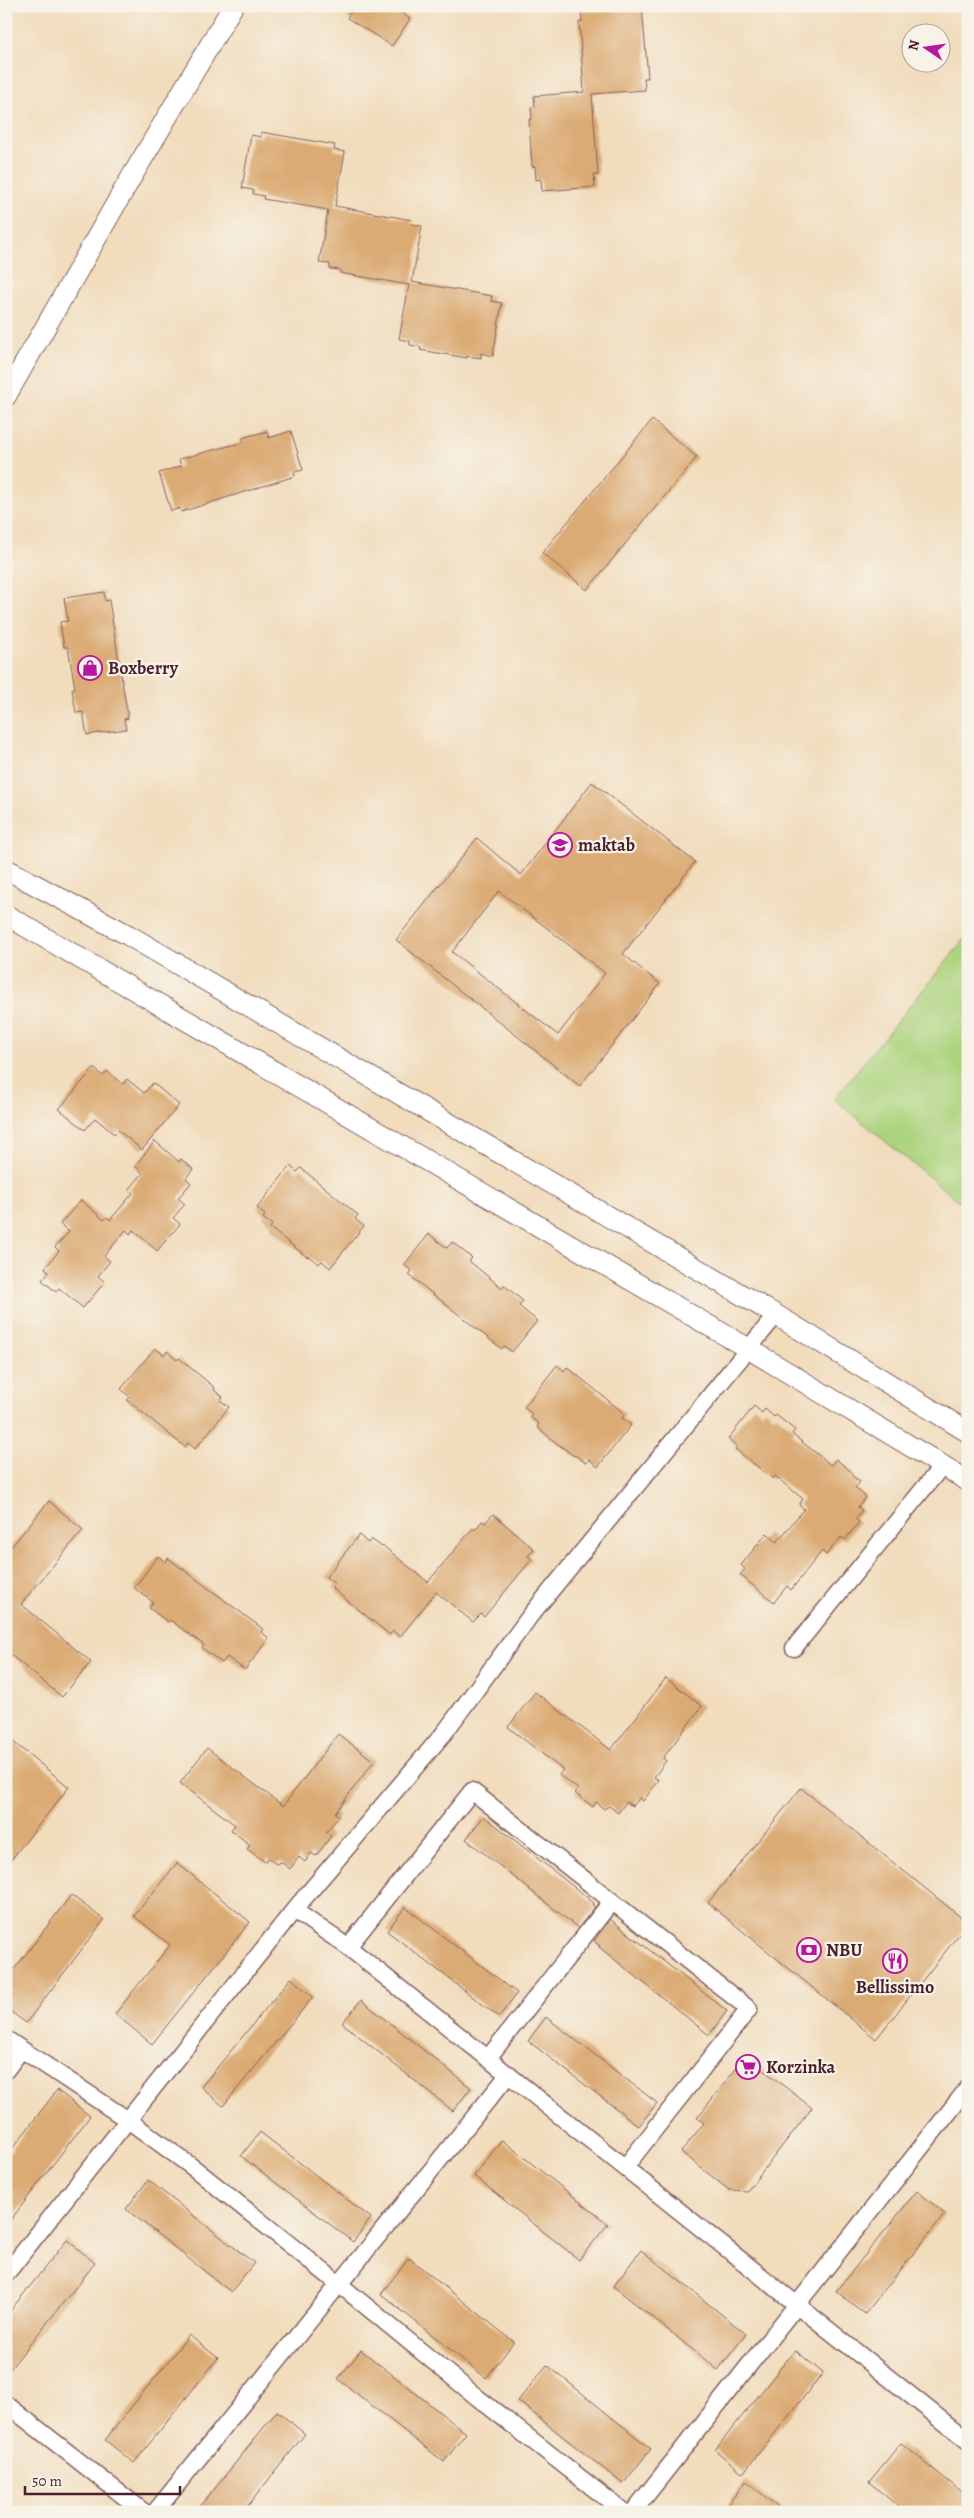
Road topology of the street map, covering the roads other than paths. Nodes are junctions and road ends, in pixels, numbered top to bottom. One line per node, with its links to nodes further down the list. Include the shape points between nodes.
1 (233, 6): 2 (street)
2 (6, 396)
3 (6, 869): 5 (street, via 145,945)
4 (6, 915): 6 (street)
5 (776, 1315): 6 (street); 7 (street)
6 (749, 1349): 8 (street); 12 (street, via 530,1616 445,1732)
7 (968, 1432)
8 (942, 1466): 9 (street); 10 (street)
9 (968, 1481)
10 (794, 1648)
11 (612, 1901): 13 (street, via 472,1791); 16 (street); 21 (street, via 749,2009)
12 (294, 1910): 13 (street); 20 (street)
13 (348, 1947): 16 (street)
14 (6, 2038): 15 (street)
15 (21, 2050): 17 (street); 20 (street)
16 (488, 2058): 18 (street)
17 (6, 2070)
18 (509, 2074): 21 (street); 23 (street)
19 (968, 2088): 24 (street)
20 (128, 2120): 22 (street); 23 (street)
21 (626, 2166): 24 (street)
22 (6, 2274)
23 (340, 2284): 28 (street); 29 (street, via 478,2398)
24 (798, 2305): 26 (street); 30 (street)
25 (6, 2404): 27 (street)
26 (968, 2441)
27 (144, 2512)
28 (155, 2512)
29 (624, 2512)
30 (634, 2512)

